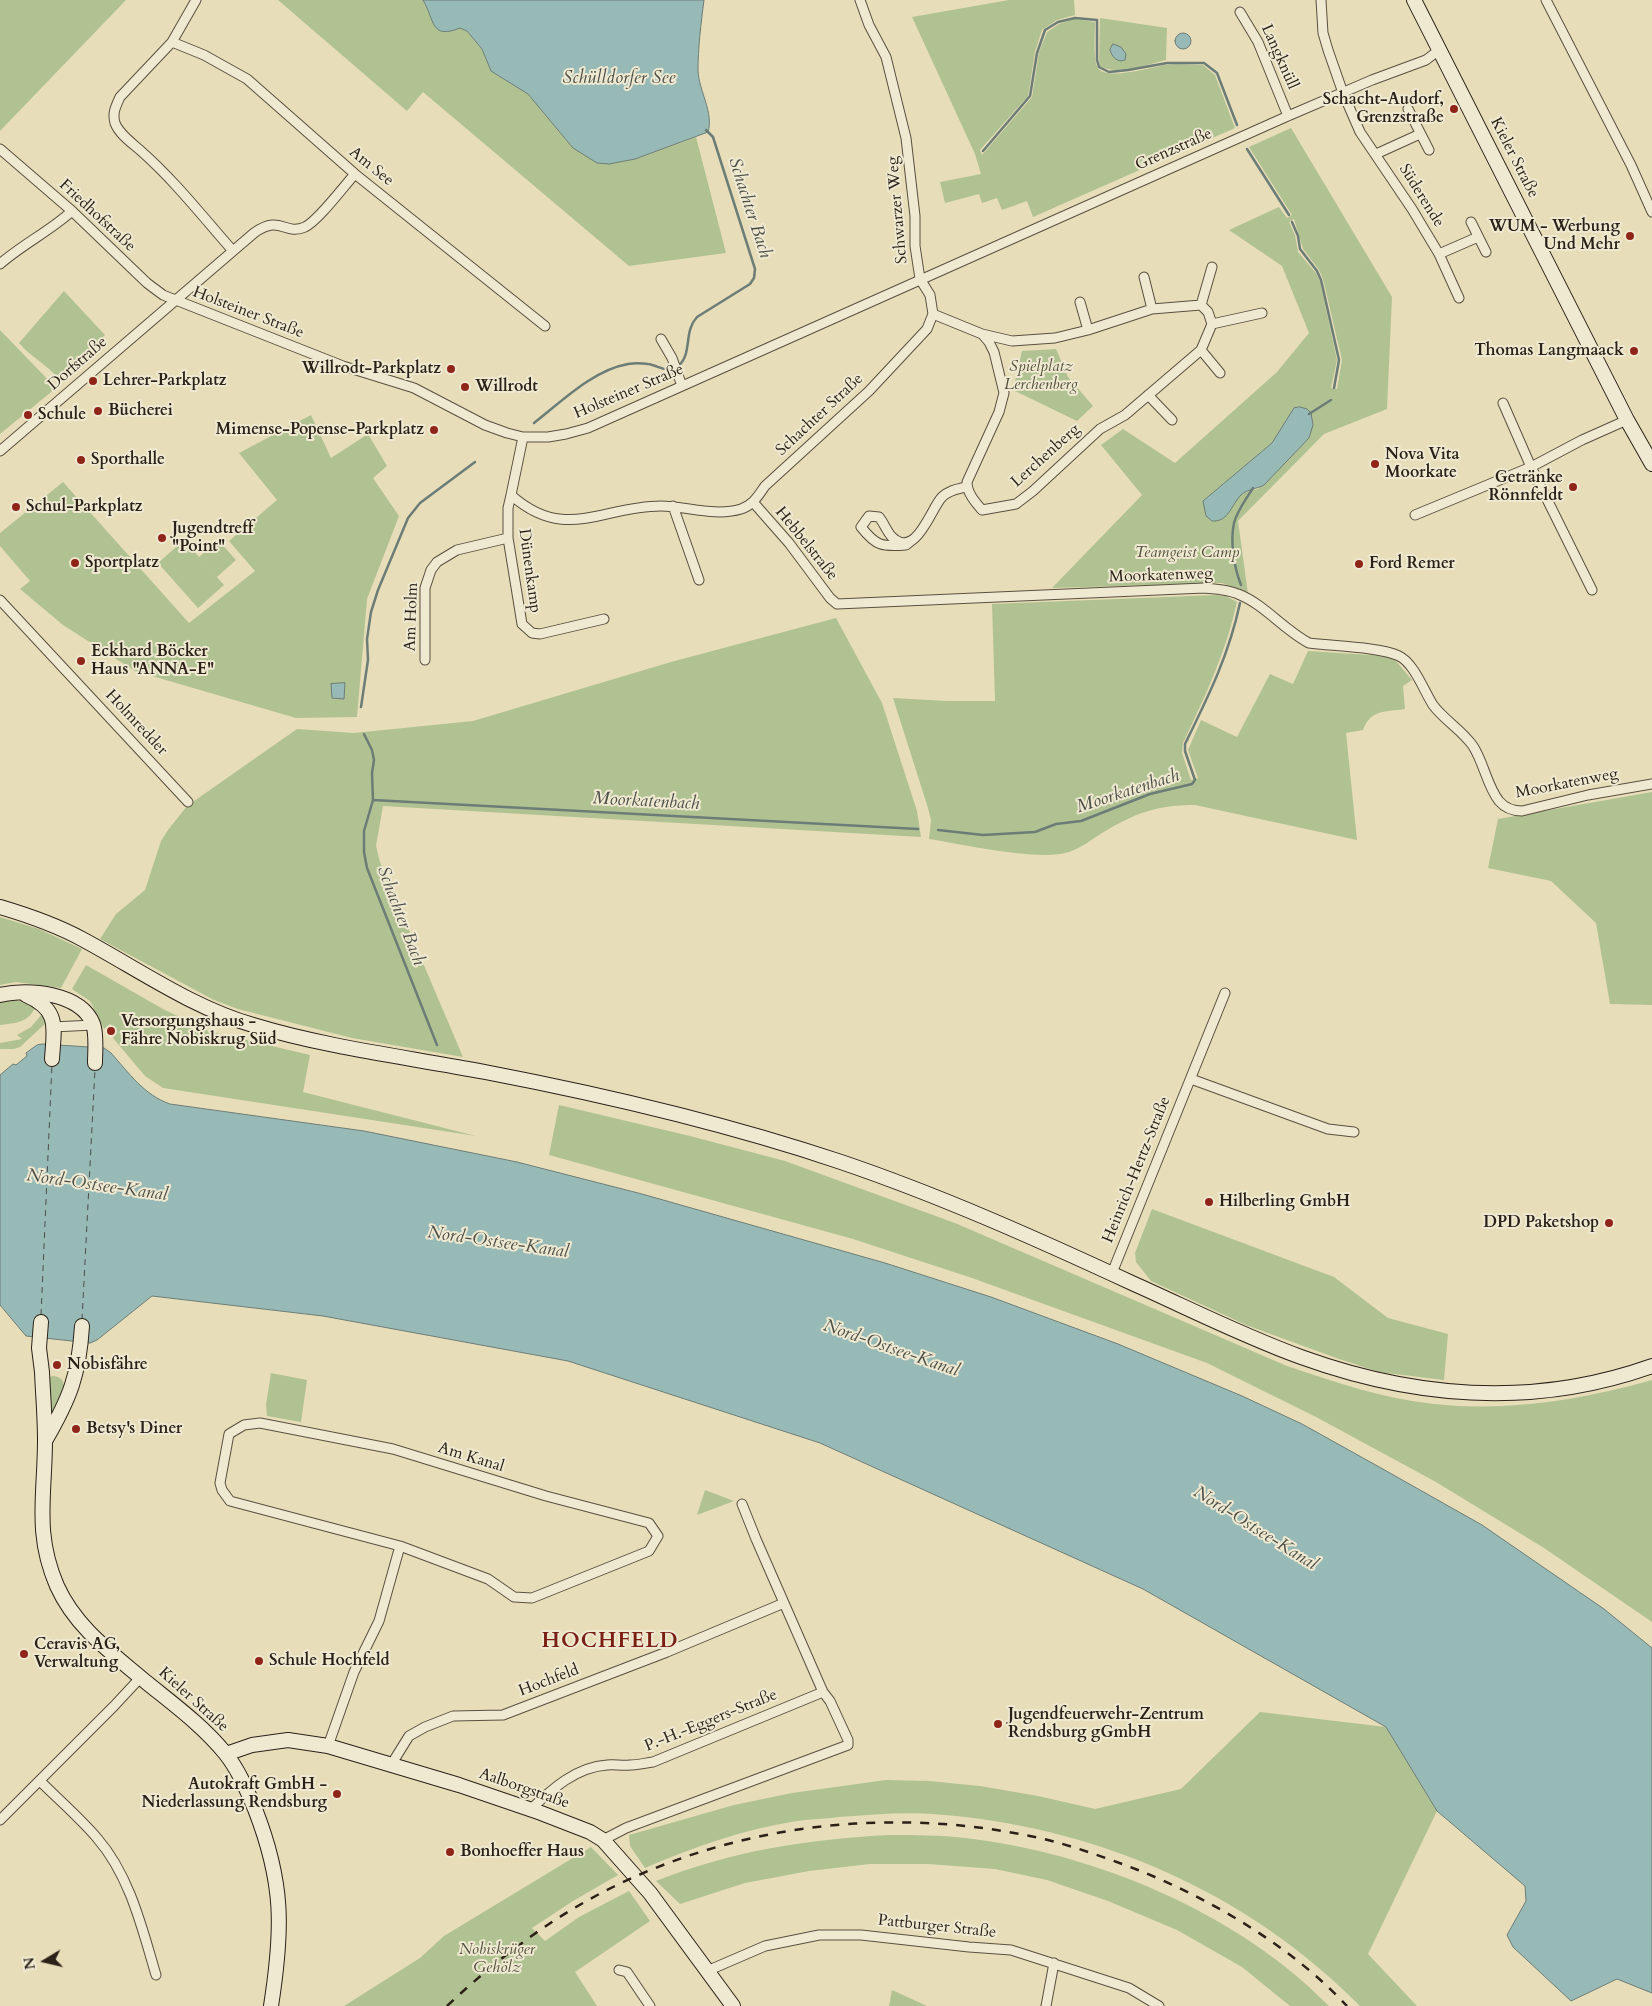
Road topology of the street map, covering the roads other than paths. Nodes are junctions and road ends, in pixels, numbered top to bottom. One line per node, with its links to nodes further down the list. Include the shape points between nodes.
1 (196, 0): 7 (street)
2 (860, 0): 27 (street, Schwarzer Weg, via 886,57 906,138)
3 (1321, 0): 9 (street, Süderende, via 1323,33)
4 (1414, 0): 8 (main road, Kieler Straße)
5 (1546, 0): 18 (street)
6 (1240, 12): 11 (street, Langknüll, via 1258,42)
7 (172, 42): 16 (street, Am See, via 247,79); 21 (street, via 120,97 115,107 116,124 171,179)
8 (1440, 50): 9 (street, Grenzstraße, via 1426,60); 46 (main road, Kieler Straße)
9 (1343, 93): 11 (street, Grenzstraße); 15 (street, Süderende, via 1360,132)
10 (1408, 109): 12 (street, Süderende)
11 (1288, 116): 27 (street, Grenzstraße)
12 (1420, 134): 14 (street, Süderende); 15 (street, Süderende)
13 (0, 149): 17 (street, Friedhofstraße)
14 (1429, 150)
15 (1376, 154): 23 (street, Süderende)
16 (355, 174): 21 (street, Dorfstraße, via 312,223 296,229 272,224 264,226); 36 (street, Am See)
17 (72, 211): 24 (street); 29 (street, Friedhofstraße, via 147,283 163,296)
18 (1652, 212)
19 (1471, 222): 20 (street, Süderende)
20 (1478, 237): 22 (street, Süderende); 23 (street, Süderende)
21 (233, 251): 29 (street, Dorfstraße)
22 (1486, 252)
23 (1439, 254): 28 (street, Süderende)
24 (0, 264)
25 (1212, 267): 31 (street)
26 (1144, 277): 32 (street)
27 (920, 279): 34 (street, via 930,295); 42 (street, Holsteiner Straße)
28 (1459, 298)
29 (176, 301): 47 (street, Holsteiner Straße, via 343,366 414,388 485,425); 48 (street, Dorfstraße)
30 (1080, 302): 37 (street)
31 (1201, 305): 32 (street); 35 (street, via 1208,312)
32 (1152, 309): 37 (street)
33 (1262, 313): 35 (street)
34 (933, 314): 38 (street); 53 (street, Schachter Straße, via 928,329 869,392 765,486)
35 (1212, 324): 40 (street, Lerchenberg)
36 (545, 326)
37 (1088, 330): 38 (street, via 1055,338 1012,341)
38 (982, 334): 51 (street, via 994,352 1004,392 1000,412)
39 (661, 339): 42 (street)
40 (1201, 350): 41 (street); 43 (street, Lerchenberg)
41 (1220, 373)
42 (682, 386): 47 (street, Holsteiner Straße, via 588,428 566,434)
43 (1148, 395): 45 (street); 51 (street, Lerchenberg, via 1125,415 1100,428 1016,504 982,510)
44 (1503, 403): 50 (street)
45 (1172, 420)
46 (1626, 420): 49 (main road, Kieler Straße); 50 (street)
47 (523, 437): 52 (street)
48 (0, 451)
49 (1652, 464)
50 (1531, 467): 55 (street); 59 (street)
51 (966, 487): 57 (street, via 953,489 941,498 919,534)
52 (511, 495): 54 (street, Schachter Straße, via 533,511 562,520 579,520 637,508); 56 (street, Dünenkamp)
53 (753, 502): 54 (street, Schachter Straße, via 729,511); 61 (street, Hebbelstraße)
54 (673, 506): 58 (street)
55 (1415, 515)
56 (508, 538): 62 (street, Dünenkamp, via 520,616 526,629 540,634); 63 (street, Am Holm, via 457,550 437,562 431,570 425,588)
57 (911, 540): 57 (street, via 901,541 892,536 879,517 869,516 861,527 872,540 883,546 906,545)
58 (699, 580)
59 (1592, 590)
60 (0, 600): 65 (street, Holmredder)
61 (837, 604): 64 (street, Moorkatenweg, via 1204,588 1230,590 1309,643 1401,656 1435,707 1472,745 1494,794 1507,808 1522,811)
62 (604, 619)
63 (425, 660)
64 (1652, 784)
65 (188, 802)
66 (0, 907): 76 (main road, via 78,936 180,995 251,1025 356,1050 542,1083 646,1106 761,1137 889,1179)
67 (21, 993): 69 (main road); 70 (main road, via 46,993 64,999 80,1007); 71 (main road, via 47,1007)
68 (1225, 993): 74 (street, Heinrich-Hertz-Straße)
69 (0, 995)
70 (94, 1025): 71 (street); 73 (main road)
71 (53, 1026): 72 (main road)
72 (52, 1059)
73 (95, 1063)
74 (1191, 1079): 75 (street, via 1328,1129); 76 (street, Heinrich-Hertz-Straße)
75 (1354, 1132)
76 (1112, 1273): 79 (main road, via 1298,1355 1392,1384 1470,1394 1520,1394 1594,1383)
77 (41, 1322): 80 (main road, Kieler Straße, via 39,1343)
78 (82, 1326): 80 (main road, Kieler Straße, via 76,1378)
79 (1652, 1366)
80 (45, 1441): 84 (main road, Kieler Straße, via 41,1514 49,1565 67,1606 83,1626)
81 (742, 1504): 83 (street)
82 (400, 1546): 82 (street, Am Kanal, via 230,1501 220,1483 229,1434 244,1425 260,1423 393,1449 546,1496 649,1523 658,1536 648,1550 532,1598 514,1597 488,1579); 86 (street, via 379,1621 354,1672)
83 (784, 1603): 85 (street); 88 (street, Hochfeld, via 503,1715 453,1716 426,1727 409,1736)
84 (141, 1677): 87 (main road, Kieler Straße, via 206,1732); 89 (street, Kieler Straße)
85 (823, 1692): 90 (street, P.-H.-Eggers-Straße, via 653,1762 588,1769 552,1789); 92 (street, via 848,1745 626,1828)
86 (328, 1746): 87 (main road, Aalborgstraße, via 288,1740 252,1745); 88 (main road, Aalborgstraße)
87 (226, 1754): 97 (main road, Kieler Straße, via 242,1780 257,1816 276,1880 279,1943)
88 (391, 1765): 90 (main road, Aalborgstraße)
89 (40, 1781): 91 (street, Kieler Straße); 96 (street, via 98,1840 114,1862 136,1910)
90 (531, 1810): 92 (main road, Aalborgstraße)
91 (0, 1820)
92 (603, 1840): 95 (main road, Aalborgstraße, via 650,1893)
93 (1054, 1963): 95 (street, Pattburger Straße, via 1011,1950 862,1935 819,1935 765,1946); 100 (street); 101 (street, Pattburger Straße, via 1129,1988)
94 (619, 1970): 98 (street, via 627,1972)
95 (707, 1971): 99 (main road, Aalborgstraße)
96 (156, 1975)
97 (271, 2006)
98 (650, 2006)
99 (733, 2006)
100 (1046, 2006)
101 (1159, 2006)

